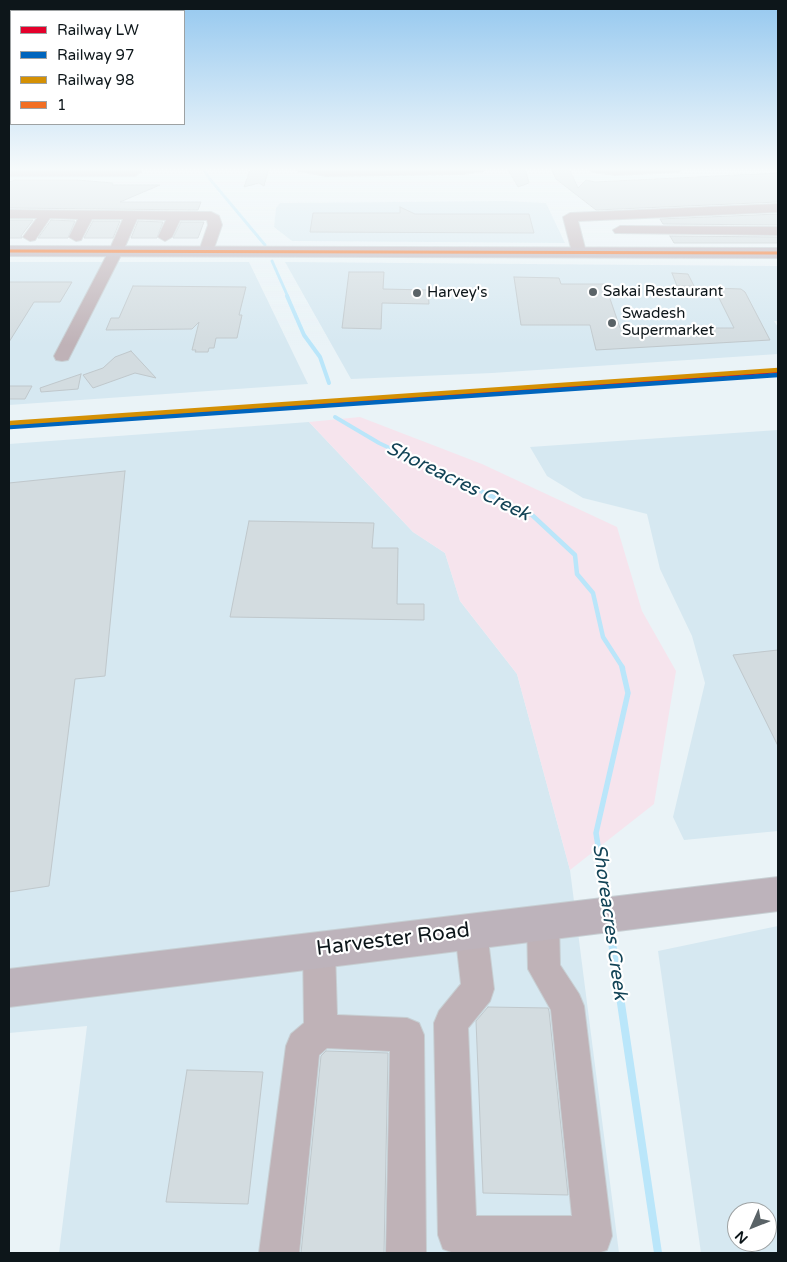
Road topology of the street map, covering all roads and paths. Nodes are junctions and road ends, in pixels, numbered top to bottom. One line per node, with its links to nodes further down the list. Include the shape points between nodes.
1 (37, 227): 15 (street)
2 (81, 227): 16 (street)
3 (126, 227): 20 (street)
4 (170, 227): 17 (street)
5 (213, 227): 19 (street)
6 (572, 227): 10 (street)
7 (658, 227): 11 (street)
8 (705, 227): 12 (street)
9 (746, 227): 13 (street)
10 (573, 230): 11 (street); 21 (street)
11 (660, 231): 12 (street)
12 (708, 231): 13 (street)
13 (749, 231): 14 (street)
14 (778, 231)
15 (30, 237)
16 (76, 237)
17 (165, 237)
18 (9, 251): 20 (main road)
19 (206, 251): 20 (main road); 21 (main road)
20 (116, 252): 23 (street)
21 (579, 252): 22 (main road)
22 (778, 253)
23 (62, 356)
24 (778, 894): 25 (main road, Harvester Road)
25 (543, 922): 26 (main road, Harvester Road); 30 (street, via 544,969 567,1006 593,1236)
26 (470, 931): 27 (main road, Harvester Road); 30 (street, via 478,989 451,1023 458,1235)
27 (319, 950): 28 (main road, Harvester Road); 29 (street)
28 (9, 988)
29 (321, 1031): 31 (street, via 303,1046); 32 (street, via 407,1035)
30 (502, 1244)
31 (279, 1253)
32 (406, 1253)

